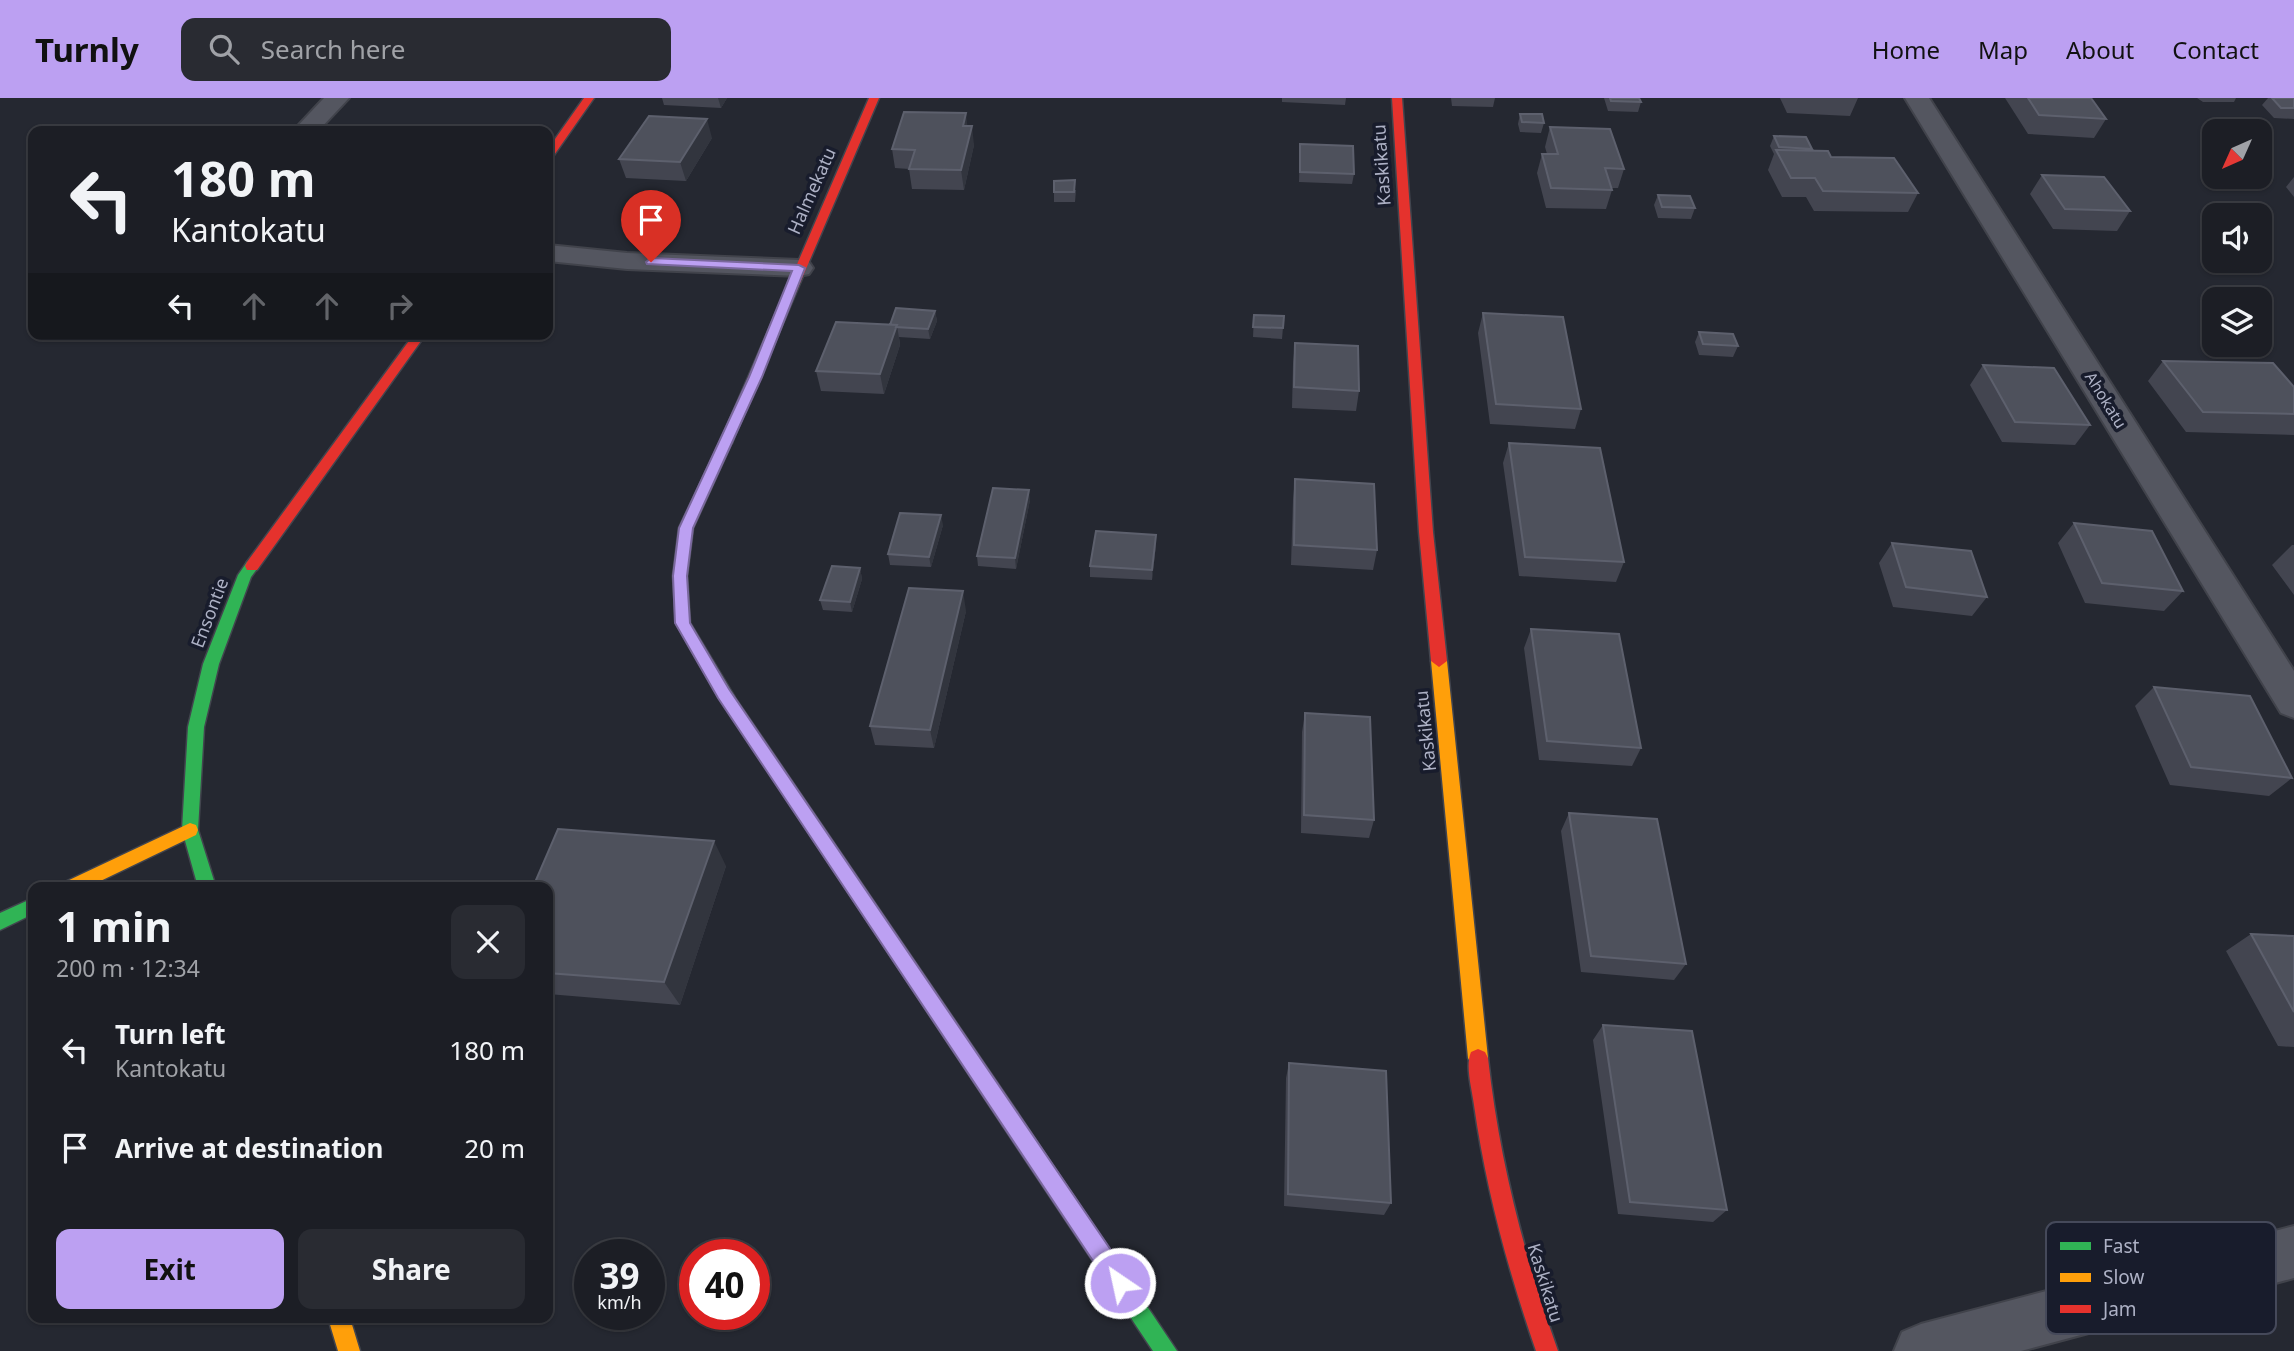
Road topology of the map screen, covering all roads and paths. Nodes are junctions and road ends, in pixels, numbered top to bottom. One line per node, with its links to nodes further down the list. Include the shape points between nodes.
1 (337, 98): 6 (street)
2 (589, 98): 7 (street)
3 (874, 98): 9 (street, Halmekatu)
4 (1397, 98): 23 (street, Kaskikatu, via 1426,532 1483,1114 1520,1277)
5 (1917, 98): 11 (street, Ahokatu)
6 (310, 126)
7 (553, 149)
8 (553, 254): 9 (street)
9 (799, 268): 22 (street, Halmekatu, via 686,528 680,576 683,623 724,693)
10 (416, 340): 12 (street, Ensontie, via 245,575 211,664 196,727)
11 (2294, 703)
12 (190, 830): 13 (street); 14 (street, Ensontie)
13 (81, 882)
14 (205, 882)
15 (28, 908): 16 (street)
16 (0, 922)
17 (2294, 1252): 18 (street)
18 (2276, 1257)
19 (2046, 1318): 24 (street)
20 (341, 1323): 21 (street)
21 (349, 1351)
22 (1166, 1351)
23 (1547, 1351)
24 (1921, 1351)

